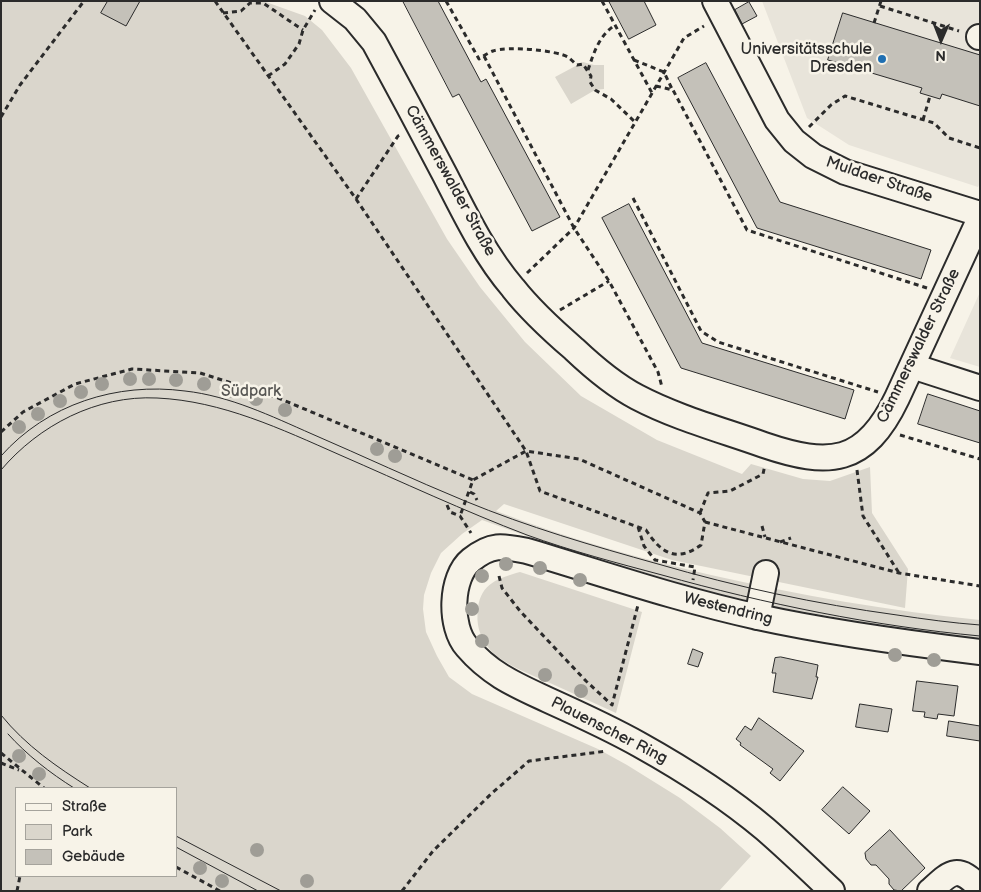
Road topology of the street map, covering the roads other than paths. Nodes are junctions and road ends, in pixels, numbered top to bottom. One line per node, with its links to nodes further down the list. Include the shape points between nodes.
1 (324, 5): 4 (street, Cämmerswalder Straße, via 355,18 374,42 479,240 512,287 541,320 601,373 636,396 669,412 771,447 806,457 824,458 852,452 880,429)
2 (719, 8): 3 (street, Muldaer Straße, via 777,120 794,141 813,156 845,172)
3 (980, 216): 4 (street, Cämmerswalder Straße)
4 (912, 366): 5 (street)
5 (980, 388)
6 (476, 542): 8 (street, Westendring, via 527,551 688,600); 11 (street, Plauenscher Ring, via 459,578 454,602 458,630 465,646 481,663 499,677 639,744 701,782 764,828)
7 (766, 573): 8 (street)
8 (757, 616): 9 (street, Westendring)
9 (980, 652)
10 (980, 888): 12 (street, via 966,875 955,873 947,875)
11 (832, 891)
12 (930, 891)

